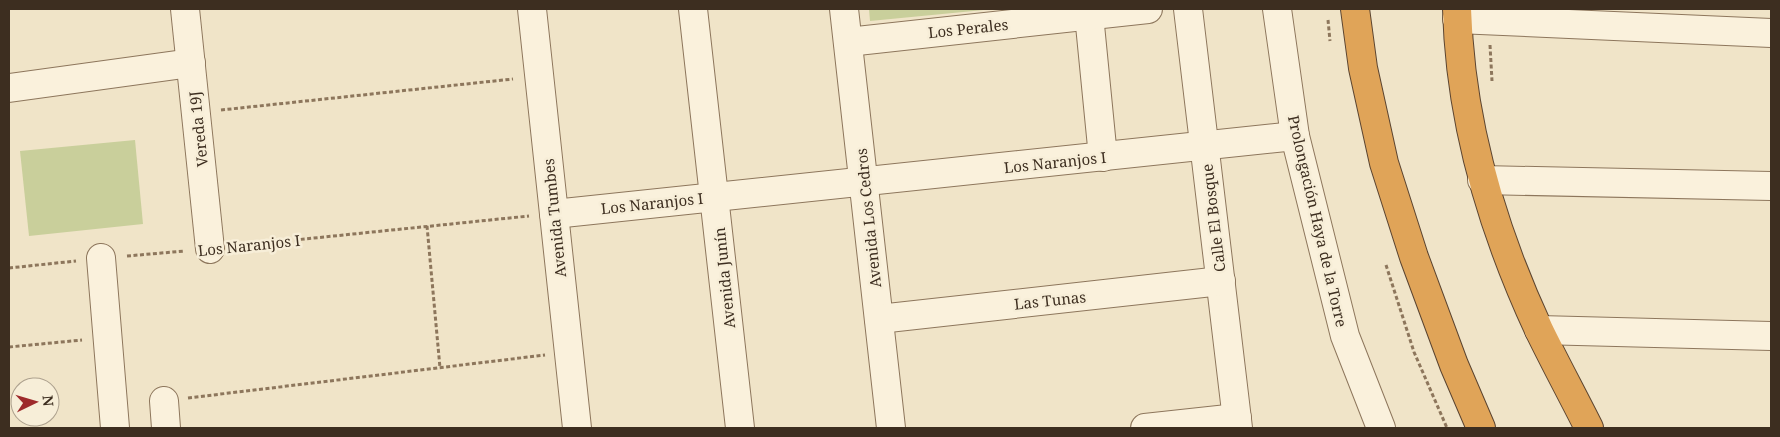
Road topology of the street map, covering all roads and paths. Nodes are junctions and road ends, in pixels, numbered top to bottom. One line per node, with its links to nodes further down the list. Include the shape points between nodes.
1 (185, 9): 13 (street, Vereda 19J)
2 (532, 9): 14 (street, Avenida Tumbes)
3 (693, 9): 23 (street, Avenida Junín)
4 (844, 9): 12 (street, Avenida Los Cedros)
5 (1148, 9): 10 (street, Los Perales)
6 (1188, 9): 18 (street, Calle El Bosque)
7 (1277, 9): 17 (street, Prolongación Haya de la Torre)
8 (1355, 9): 46 (highway, via 1363,68 1384,163 1440,329)
9 (1457, 14): 11 (street); 20 (highway, via 1466,104)
10 (1089, 15): 12 (street, Los Perales); 19 (street)
11 (1771, 33)
12 (848, 42): 21 (street, Avenida Los Cedros)
13 (191, 64): 15 (street); 16 (street, Vereda 19J)
14 (539, 76): 16 (path); 24 (street, Avenida Tumbes)
15 (9, 88)
16 (196, 113): 26 (street, Vereda 19J)
17 (1294, 136): 18 (street, Los Naranjos I); 45 (street, Prolongación Haya de la Torre, via 1345,336)
18 (1205, 147): 19 (street, Los Naranjos I); 29 (street, Calle El Bosque)
19 (1103, 157): 21 (street, Los Naranjos I)
20 (1482, 180): 22 (street); 31 (highway)
21 (864, 181): 23 (street, Los Naranjos I); 30 (street, Avenida Los Cedros)
22 (1771, 186)
23 (714, 197): 24 (street, Los Naranjos I); 42 (street, Avenida Junín)
24 (554, 214): 25 (path, Los Naranjos I); 35 (street, Avenida Tumbes)
25 (427, 226): 26 (path, Los Naranjos I); 36 (path)
26 (210, 249): 27 (path, Los Naranjos I)
27 (101, 258): 28 (path, Los Naranjos I); 33 (street)
28 (9, 268)
29 (1221, 282): 30 (street, Las Tunas); 38 (street, Calle El Bosque)
30 (879, 319): 43 (street, Avenida Los Cedros)
31 (1539, 330): 32 (street); 47 (highway)
32 (1771, 336)
33 (108, 337): 34 (path); 39 (street)
34 (9, 347)
35 (569, 352): 36 (path); 41 (street, Avenida Tumbes)
36 (440, 368): 37 (path)
37 (164, 401): 40 (street)
38 (1238, 423): 44 (street)
39 (115, 428)
40 (166, 428)
41 (577, 428)
42 (740, 428)
43 (891, 428)
44 (1156, 428)
45 (1381, 428)
46 (1481, 428)
47 (1589, 428)

